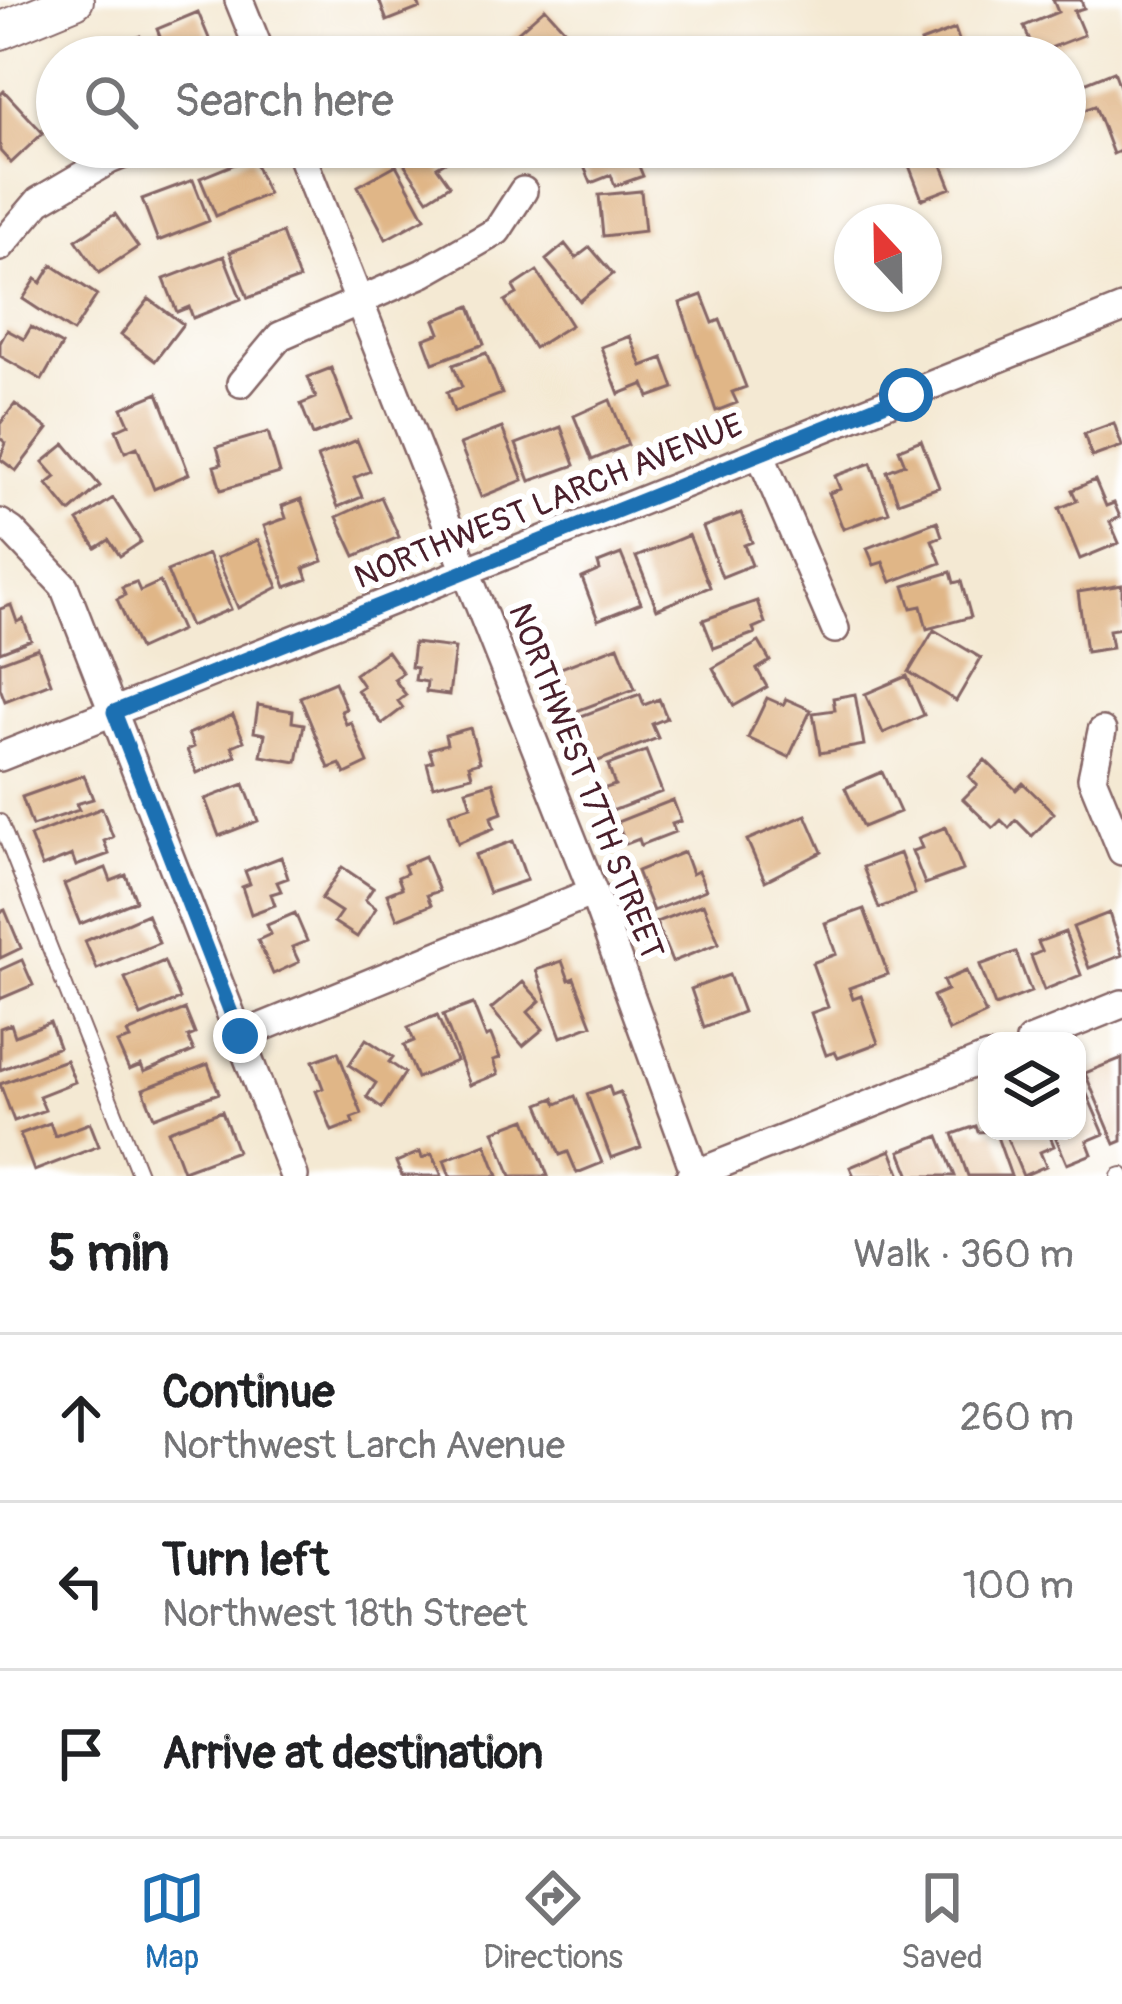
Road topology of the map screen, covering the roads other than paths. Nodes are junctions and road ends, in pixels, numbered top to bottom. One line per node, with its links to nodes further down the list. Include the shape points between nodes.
1 (75, 0): 3 (main road)
2 (239, 0): 4 (street)
3 (0, 31)
4 (254, 36)
5 (95, 168): 8 (street, via 39,201)
6 (306, 168): 9 (street, NORTHWEST 17TH STREET)
7 (523, 191): 9 (street, via 497,230)
8 (0, 247)
9 (360, 304): 11 (street, via 280,336); 14 (street, NORTHWEST 17TH STREET)
10 (1122, 309): 12 (street, NORTHWEST LARCH AVENUE)
11 (242, 383)
12 (760, 454): 14 (street, NORTHWEST LARCH AVENUE); 15 (street)
13 (0, 524): 16 (street, via 64,586)
14 (466, 571): 16 (street, NORTHWEST LARCH AVENUE); 21 (street, NORTHWEST 17TH STREET)
15 (835, 629)
16 (114, 712): 18 (street, NORTHWEST LARCH AVENUE); 24 (street)
17 (1102, 731): 20 (street, via 1092,778)
18 (0, 758)
19 (0, 822): 27 (lane)
20 (1122, 851)
21 (593, 892): 24 (street); 26 (street, NORTHWEST 17TH STREET)
22 (1122, 1004): 23 (street)
23 (1052, 1032)
24 (240, 1036): 28 (street)
25 (978, 1062): 26 (street)
26 (694, 1175)
27 (140, 1176)
28 (294, 1176)

